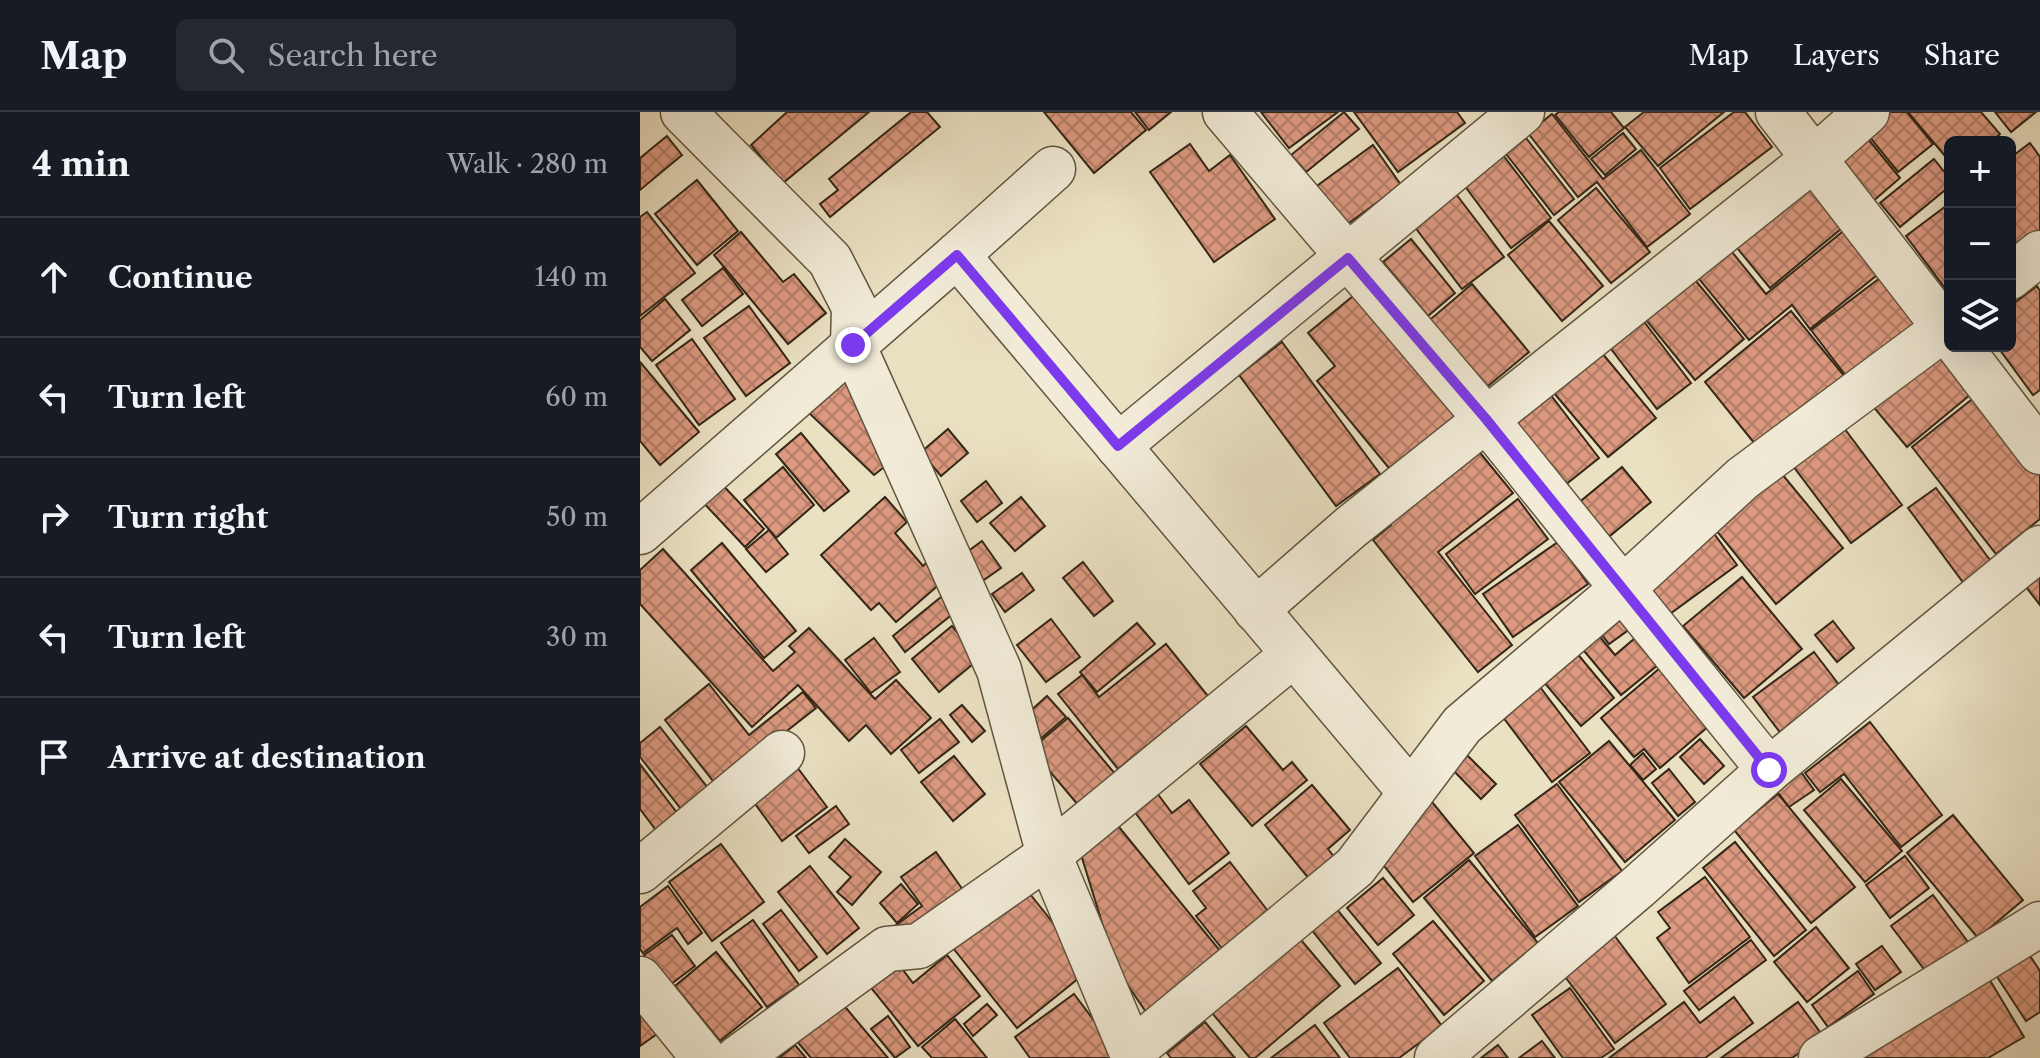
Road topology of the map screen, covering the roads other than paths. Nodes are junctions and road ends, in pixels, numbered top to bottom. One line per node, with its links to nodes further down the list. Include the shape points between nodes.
1 (683, 112): 14 (street, via 830,260 854,307)
2 (1225, 112): 10 (street)
3 (1778, 112): 6 (street)
4 (1867, 112): 6 (street)
5 (1509, 116): 10 (street)
6 (1816, 157): 12 (street); 16 (street)
7 (1053, 169): 9 (street)
8 (2040, 253): 11 (street)
9 (957, 255): 14 (street); 17 (street)
10 (1348, 258): 16 (street); 17 (street)
11 (2016, 272)
12 (1944, 324)
13 (1944, 338): 21 (street, via 1743,478)
14 (853, 345): 19 (street); 27 (street, via 999,670)
15 (1965, 352): 18 (street)
16 (1486, 419): 21 (street); 22 (street)
17 (1118, 446): 22 (street)
18 (2040, 452)
19 (640, 532)
20 (2040, 548): 25 (street)
21 (1622, 589): 25 (street); 26 (street, via 1462,725)
22 (1256, 610): 23 (street)
23 (1294, 654): 26 (street); 27 (street)
24 (782, 753): 28 (street)
25 (1769, 770): 34 (street)
26 (1411, 793): 31 (street, via 1355,867)
27 (1049, 855): 31 (street); 33 (street, via 919,946 887,949)
28 (640, 871)
29 (2040, 924): 35 (street)
30 (640, 979): 32 (street)
31 (1133, 1054)
32 (704, 1058)
33 (738, 1058)
34 (1437, 1058)
35 (1821, 1058)

